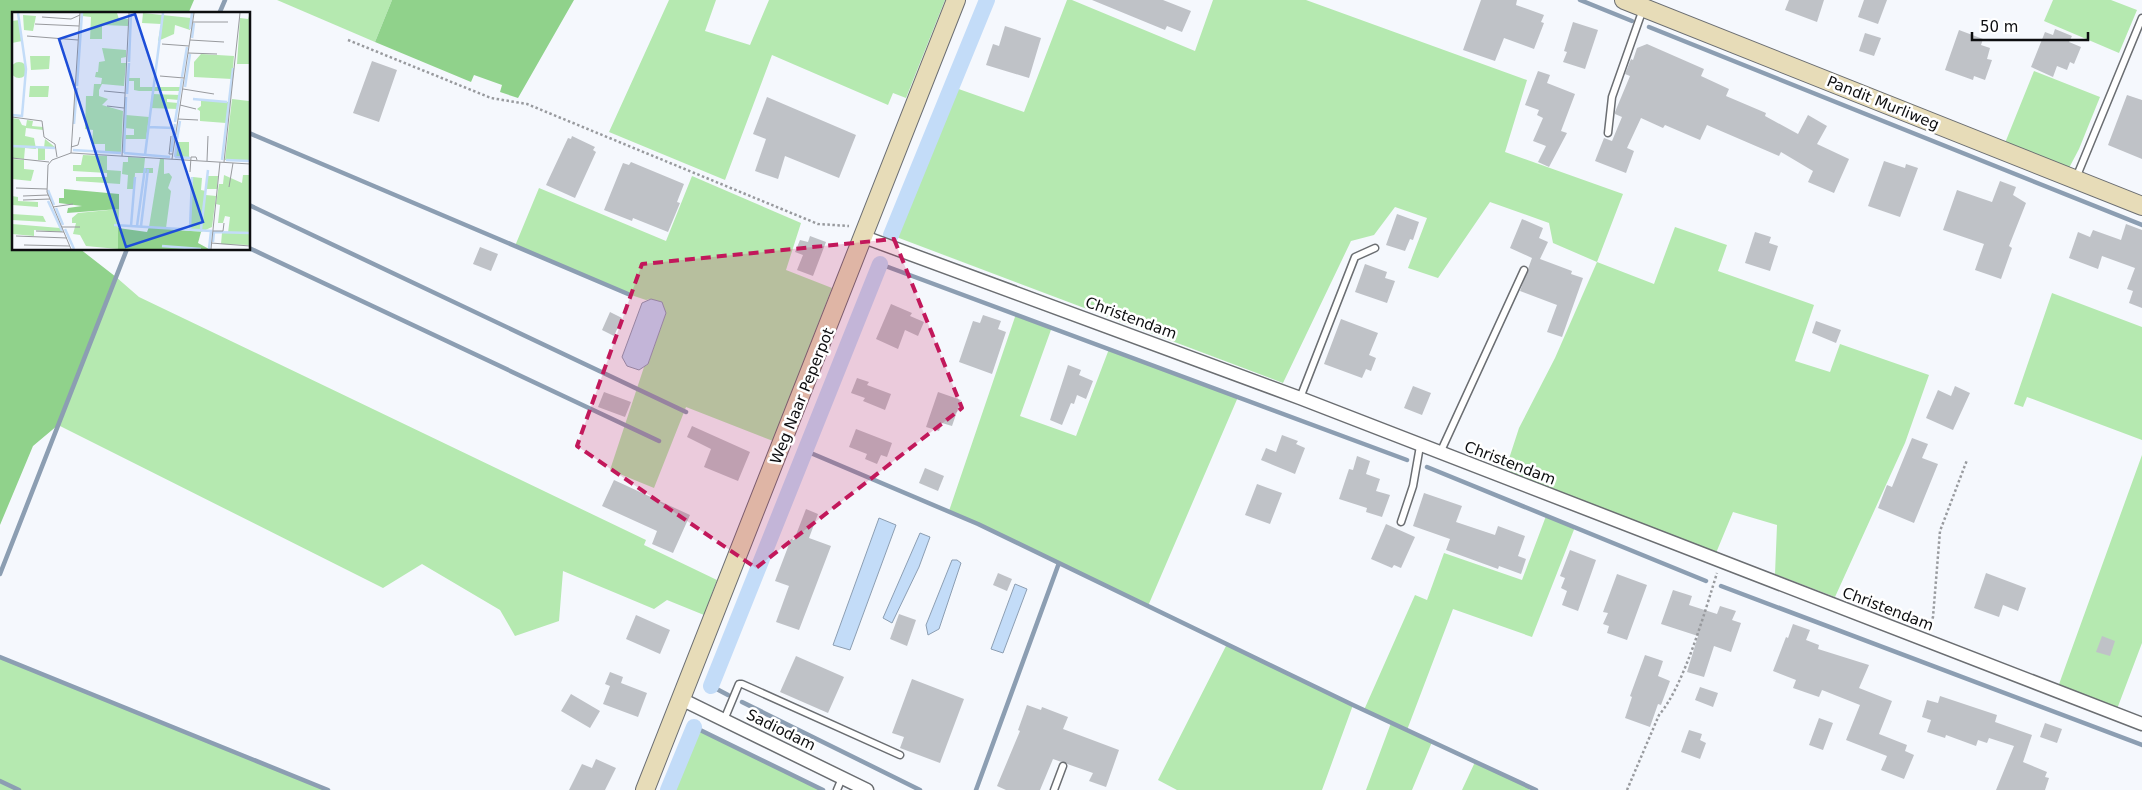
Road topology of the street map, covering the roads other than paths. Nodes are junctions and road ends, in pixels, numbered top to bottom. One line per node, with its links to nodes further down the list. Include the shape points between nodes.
1 (956, 0): 8 (street, Weg Naar Peperpot)
2 (1624, 0): 3 (street, Pandit Murliweg)
3 (1644, 8): 5 (lane, via 1612,97); 6 (street, Pandit Murliweg)
4 (2142, 18): 6 (lane)
5 (1608, 133)
6 (2076, 180): 7 (street, Pandit Murliweg)
7 (2142, 206)
8 (866, 232): 11 (street, Christendam); 15 (street, Weg Naar Peperpot)
9 (1375, 248): 11 (lane, via 1355,257)
10 (1524, 270): 13 (lane)
11 (1300, 398): 12 (street, Christendam)
12 (1420, 446): 13 (street, Christendam); 14 (lane, via 1413,486)
13 (1440, 453): 17 (street, Christendam)
14 (1401, 522)
15 (681, 699): 16 (street, Sadiodam); 21 (street, Weg Naar Peperpot)
16 (724, 720): 18 (lane, via 739,684 742,684); 20 (street, Sadiodam)
17 (2142, 724)
18 (900, 755)
19 (1063, 766): 24 (lane)
20 (842, 778): 22 (lane); 23 (street, Sadiodam)
21 (645, 790)
22 (837, 790)
23 (867, 790)
24 (1054, 790)

